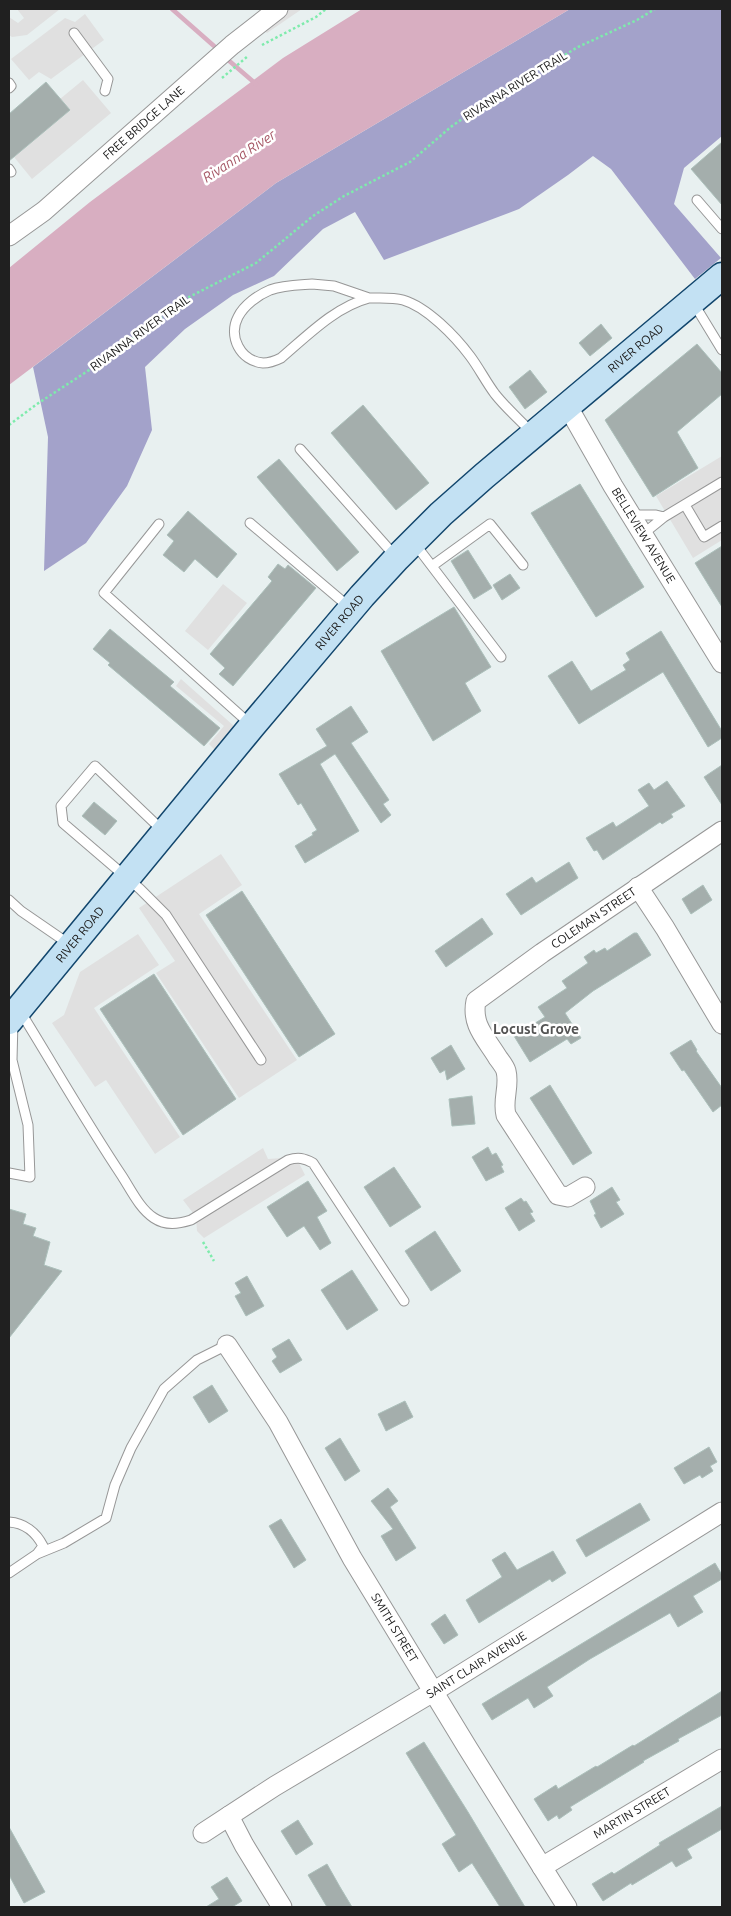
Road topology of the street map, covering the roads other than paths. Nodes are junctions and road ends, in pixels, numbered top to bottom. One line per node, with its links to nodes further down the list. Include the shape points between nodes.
1 (278, 9): 8 (street, FREE BRIDGE LANE, via 232,45 44,211)
2 (74, 33): 5 (lane, via 108,79)
3 (9, 83): 4 (lane, via 12,86)
4 (9, 88)
5 (105, 91)
6 (696, 200): 7 (lane)
7 (722, 229)
8 (9, 236)
9 (722, 276): 11 (street, RIVER ROAD)
10 (369, 298): 10 (lane, via 331,317 281,358 271,362 251,359 236,344 234,326 238,316 260,295 272,290 312,284 334,286); 14 (lane, via 404,300 437,321 470,356 496,396)
11 (692, 302): 12 (lane); 13 (street, RIVER ROAD)
12 (722, 350)
13 (568, 407): 14 (street, RIVER ROAD); 18 (street, BELLEVIEW AVENUE)
14 (534, 435): 24 (street, RIVER ROAD, via 477,482)
15 (300, 450): 24 (lane)
16 (722, 482): 17 (lane)
17 (685, 505): 19 (lane); 22 (lane, via 704,537)
18 (631, 515): 19 (lane); 23 (street, BELLEVIEW AVENUE)
19 (664, 517): 23 (lane)
20 (250, 523): 27 (lane)
21 (159, 524): 30 (lane, via 104,594)
22 (722, 526)
23 (642, 534): 29 (street, BELLEVIEW AVENUE)
24 (405, 550): 26 (lane); 27 (street, RIVER ROAD)
25 (523, 565): 26 (lane, via 490,524)
26 (432, 566): 28 (lane)
27 (351, 609): 30 (street, RIVER ROAD)
28 (501, 656)
29 (722, 663)
30 (252, 726): 32 (street, RIVER ROAD)
31 (722, 831): 34 (street, COLEMAN STREET)
32 (164, 832): 33 (street, RIVER ROAD); 33 (lane, via 95,766 62,806 63,823)
33 (127, 877): 36 (street, RIVER ROAD); 39 (lane, via 166,914)
34 (638, 888): 38 (street); 41 (street, COLEMAN STREET, via 485,993 476,1001 474,1011 476,1022 506,1070 503,1107 506,1114 558,1195 568,1197)
35 (9, 900): 36 (lane)
36 (71, 945): 37 (street, RIVER ROAD)
37 (16, 1010): 40 (lane, via 12,1060 28,1125 30,1177); 42 (lane, via 145,1211 154,1219 179,1224 191,1220 288,1160 296,1157 305,1159 313,1163)
38 (722, 1024)
39 (262, 1060)
40 (9, 1173)
41 (585, 1187)
42 (404, 1301)
43 (227, 1345): 46 (lane, via 197,1360 164,1389 131,1448 115,1485 106,1518); 48 (street, SMITH STREET, via 278,1422 352,1558)
44 (722, 1512): 48 (street, SAINT CLAIR AVENUE)
45 (9, 1522): 46 (lane, via 22,1525 37,1535 43,1546)
46 (38, 1554): 47 (lane)
47 (9, 1572)
48 (434, 1692): 50 (street, SAINT CLAIR AVENUE); 52 (street, SMITH STREET)
49 (722, 1759): 52 (street, MARTIN STREET)
50 (229, 1816): 51 (street, SAINT CLAIR AVENUE); 53 (street)
51 (203, 1833)
52 (542, 1868): 54 (street, SMITH STREET)
53 (282, 1907)
54 (567, 1907)

